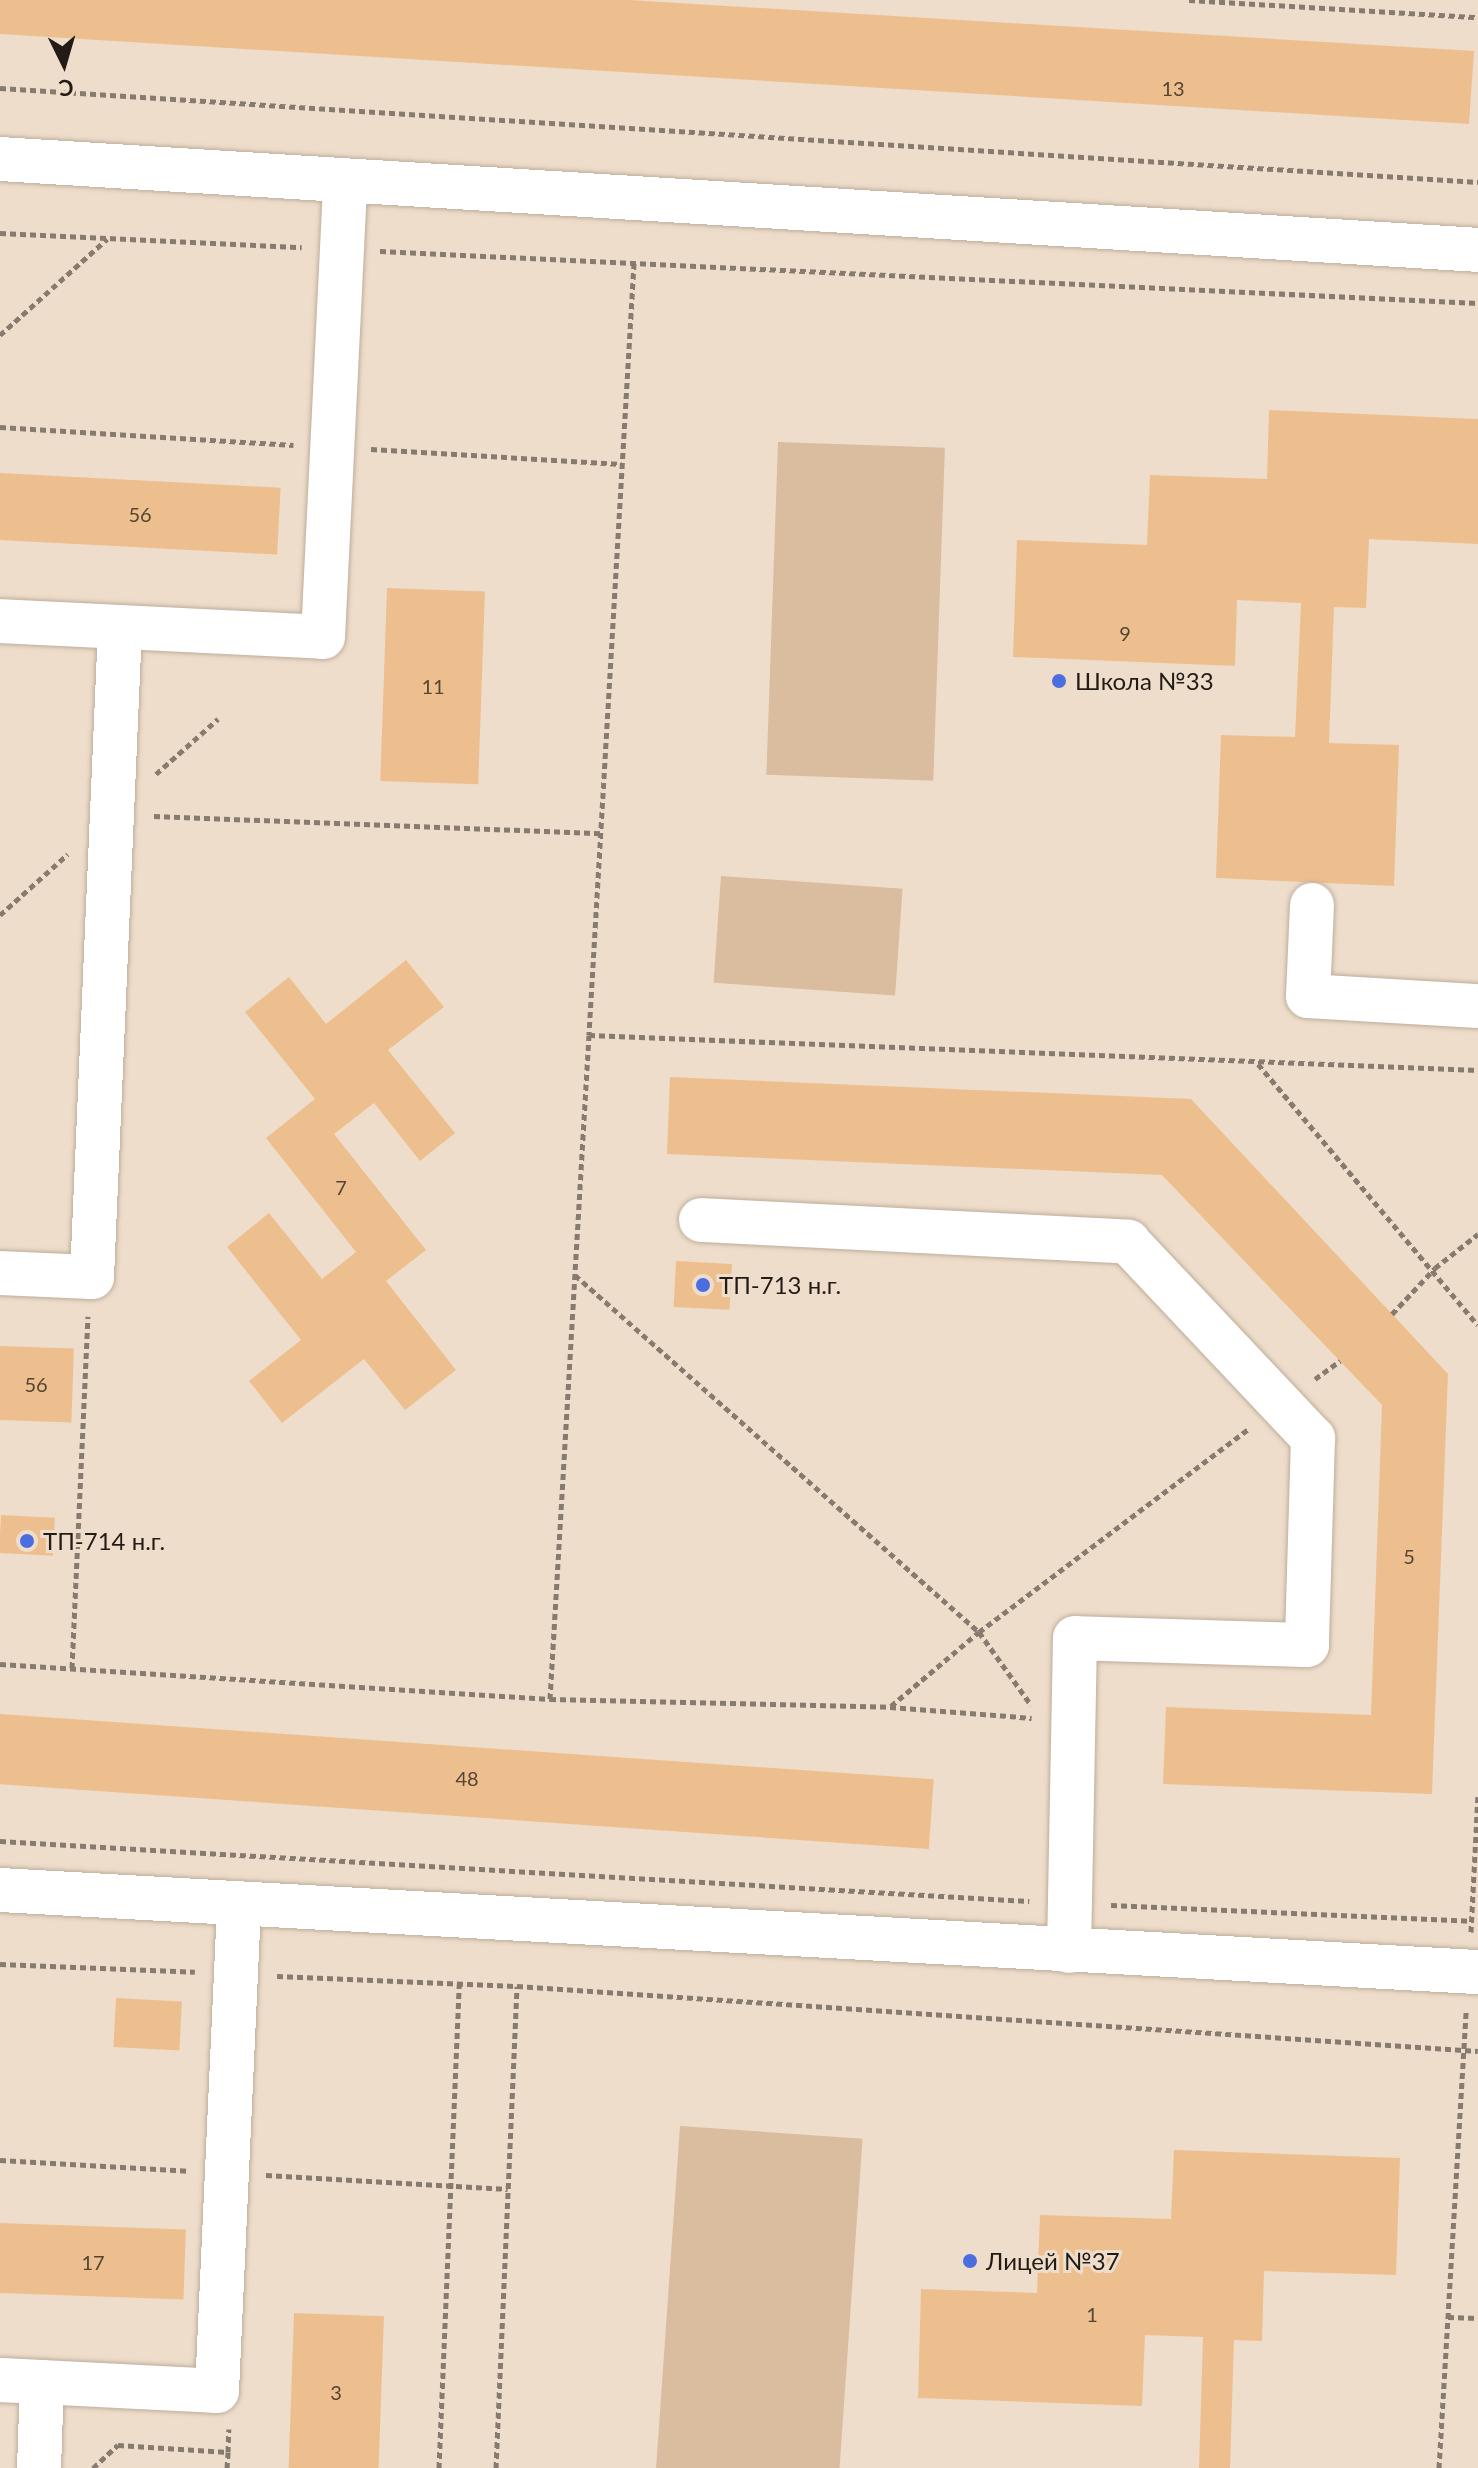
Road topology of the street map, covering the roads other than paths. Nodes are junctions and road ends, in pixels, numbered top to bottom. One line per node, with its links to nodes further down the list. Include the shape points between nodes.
1 (0, 159): 2 (lane)
2 (345, 182): 3 (lane); 5 (lane, via 323,637)
3 (1478, 250)
4 (0, 621): 5 (lane)
5 (120, 628): 9 (lane, via 92,1277)
6 (1312, 905): 7 (lane, via 1308,996)
7 (1478, 1006)
8 (701, 1220): 12 (lane, via 1128,1242 1313,1438 1307,1645 1075,1638)
9 (0, 1273)
10 (0, 1890): 11 (lane)
11 (239, 1904): 12 (lane); 14 (lane, via 217,2391)
12 (1069, 1951): 13 (lane)
13 (1474, 1972)
14 (21, 2381): 15 (lane)
15 (39, 2468)

